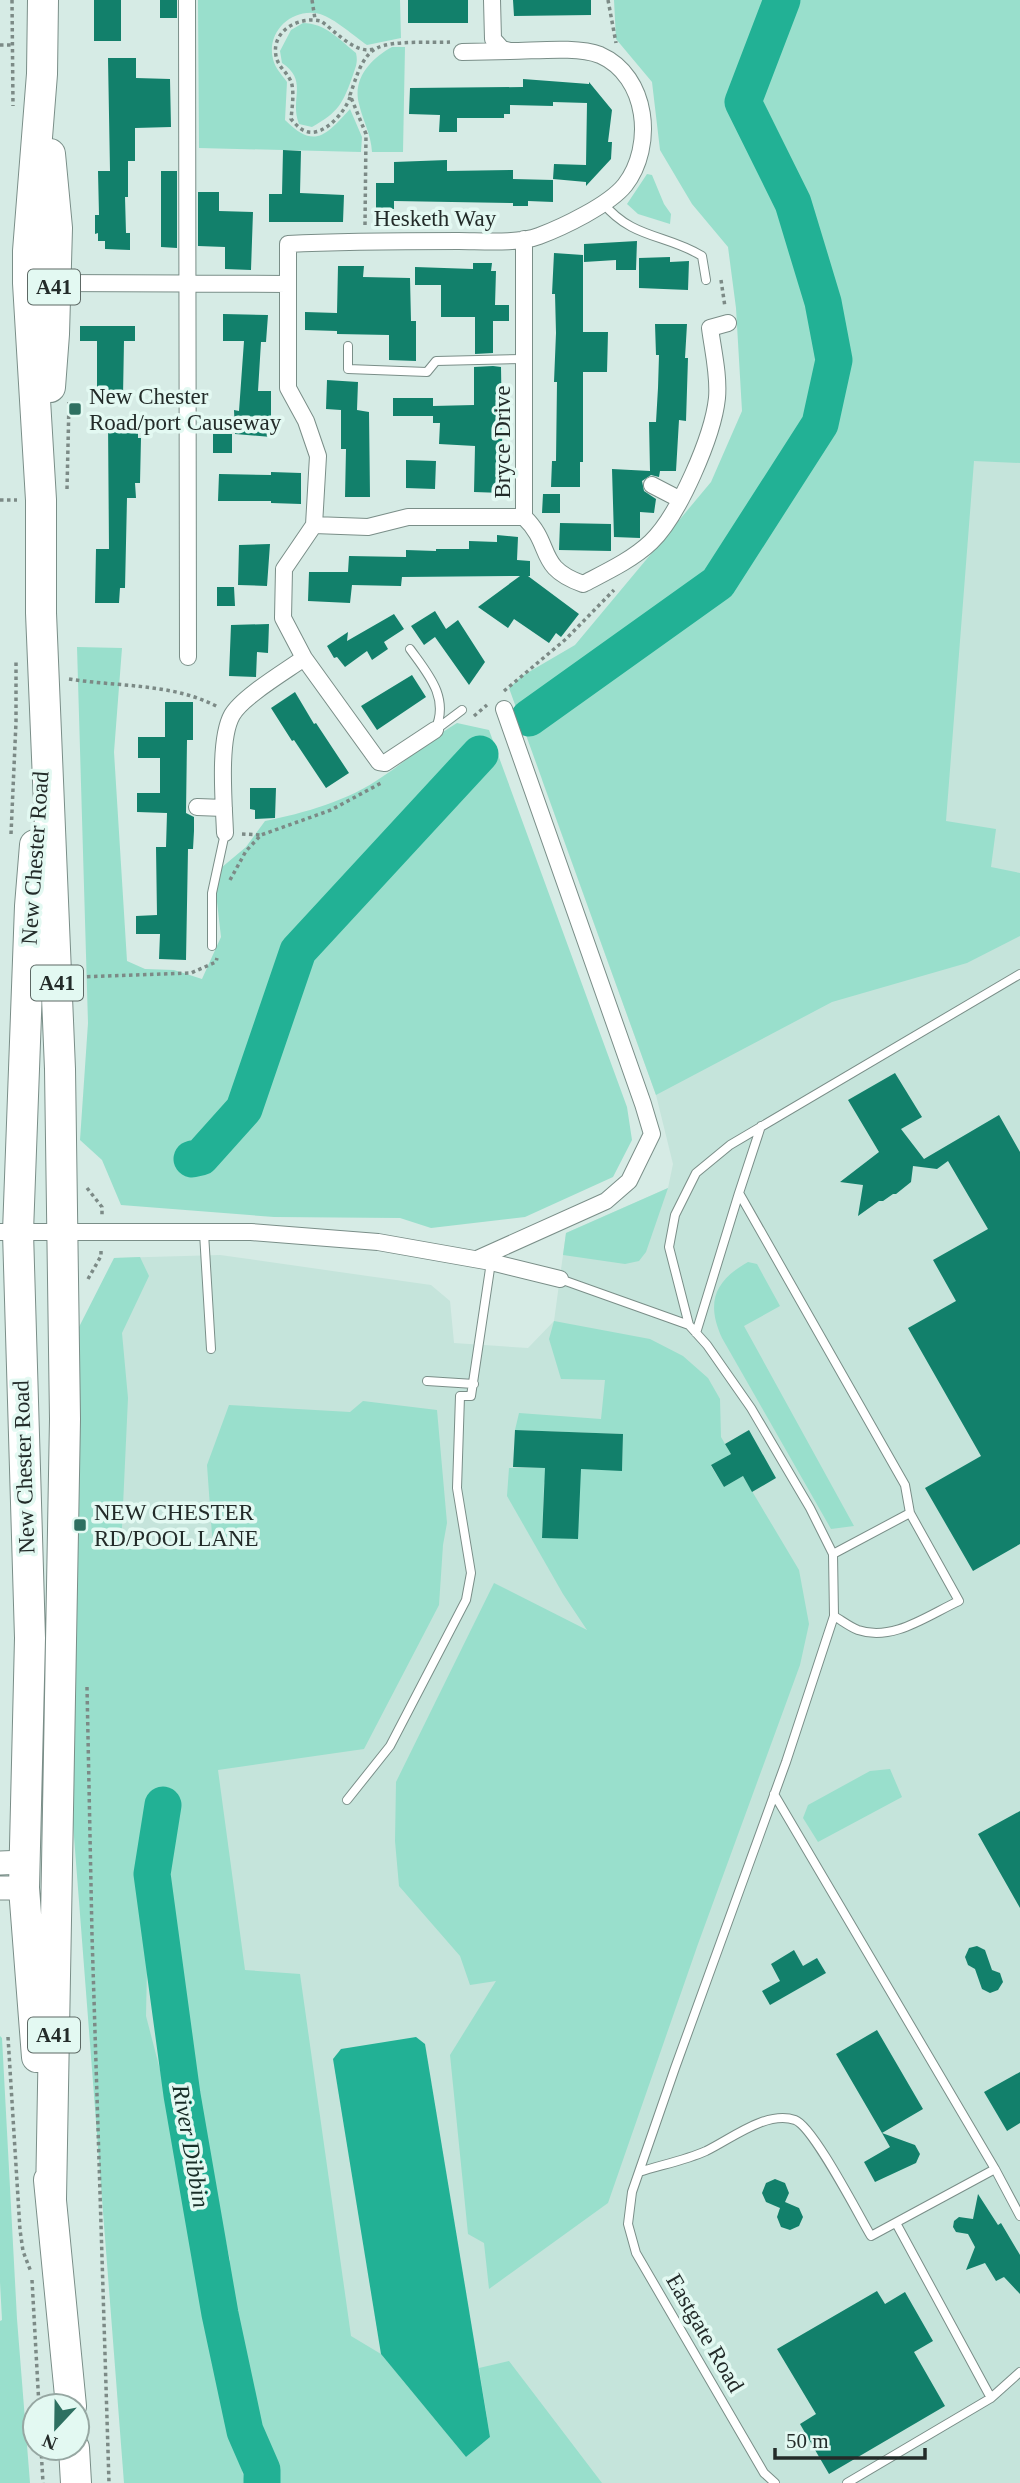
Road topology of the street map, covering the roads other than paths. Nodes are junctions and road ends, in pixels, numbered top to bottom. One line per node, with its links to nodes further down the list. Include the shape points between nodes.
1 (43, 0): 9 (highway, New Chester Road / A41, via 42,74 57,228)
2 (187, 0): 10 (street)
3 (492, 0): 4 (street, via 492,39)
4 (510, 51): 5 (street, Hesketh Way); 6 (street, Hesketh Way, via 599,55 635,86 642,127 635,169 625,185)
5 (461, 52)
6 (603, 203): 7 (street, Hesketh Way); 8 (lane, via 629,227 702,256)
7 (524, 239): 11 (street, Hesketh Way, via 288,244); 14 (street, Bryce Drive)
8 (706, 280)
9 (41, 283): 10 (street); 25 (highway, New Chester Road / A41, via 54,334 41,500)
10 (188, 284): 11 (street); 20 (street)
11 (288, 284): 18 (street, via 288,388 318,456)
12 (728, 323): 16 (street, via 710,328 717,395 713,422)
13 (348, 346): 14 (lane, via 348,369 427,372 436,361)
14 (524, 359): 17 (street, Bryce Drive)
15 (652, 485): 16 (street)
16 (679, 499): 17 (street, via 650,542 583,584 551,565 535,527)
17 (524, 517): 18 (street, Bryce Drive, via 408,517 368,527)
18 (314, 525): 21 (street, via 284,569 283,618)
19 (410, 649): 24 (lane, via 439,693)
20 (188, 657)
21 (304, 658): 24 (street, via 379,762 385,763); 27 (street, via 244,701 232,715 224,763)
22 (504, 709): 36 (street, via 652,1135 629,1181 606,1201)
23 (462, 710): 24 (lane)
24 (435, 730)
25 (45, 734): 33 (highway, New Chester Road / A41); 34 (highway, New Chester Road / A41, via 61,1069)
26 (197, 807): 27 (street)
27 (224, 808): 28 (street)
28 (225, 833): 29 (lane, via 212,893)
29 (212, 946)
30 (1020, 974): 31 (lane)
31 (761, 1126): 32 (lane); 38 (lane, via 696,1173 675,1215 670,1247)
32 (739, 1193): 39 (lane); 43 (lane, via 905,1485)
33 (9, 1232): 34 (street); 49 (highway, New Chester Road / A41, via 30,1638)
34 (62, 1232): 35 (street); 48 (highway, New Chester Road / A41, via 65,1419)
35 (204, 1233): 36 (street, via 378,1242); 40 (lane)
36 (484, 1261): 37 (street); 42 (lane)
37 (560, 1279): 38 (lane)
38 (689, 1325): 39 (lane)
39 (696, 1333): 44 (lane, via 751,1408)
40 (211, 1349)
41 (427, 1381): 42 (lane)
42 (474, 1384): 47 (lane, via 471,1396 460,1396 459,1409 457,1488 471,1573 466,1600 390,1746)
43 (910, 1513): 44 (lane); 45 (lane, via 959,1601 897,1631 858,1629)
44 (833, 1554): 45 (lane, Eastgate Road)
45 (834, 1616): 46 (lane, Eastgate Road)
46 (774, 1794): 50 (lane); 51 (lane, Eastgate Road)
47 (347, 1800)
48 (55, 1872): 49 (highway); 52 (highway, New Chester Road / A41)
49 (12, 1875): 52 (highway, New Chester Road / A41)
50 (995, 2169): 53 (lane); 54 (lane)
51 (639, 2172): 54 (lane, via 705,2151 777,2117 797,2120 811,2135 871,2236); 60 (lane, Eastgate Road, via 628,2224 636,2253 764,2473)
52 (51, 2199): 56 (highway, New Chester Road / A41)
53 (1020, 2216)
54 (896, 2223): 57 (lane)
55 (1020, 2372): 57 (lane)
56 (70, 2392)
57 (991, 2398): 61 (lane)
58 (75, 2462): 59 (highway)
59 (76, 2483)
60 (775, 2483)
61 (847, 2483)

